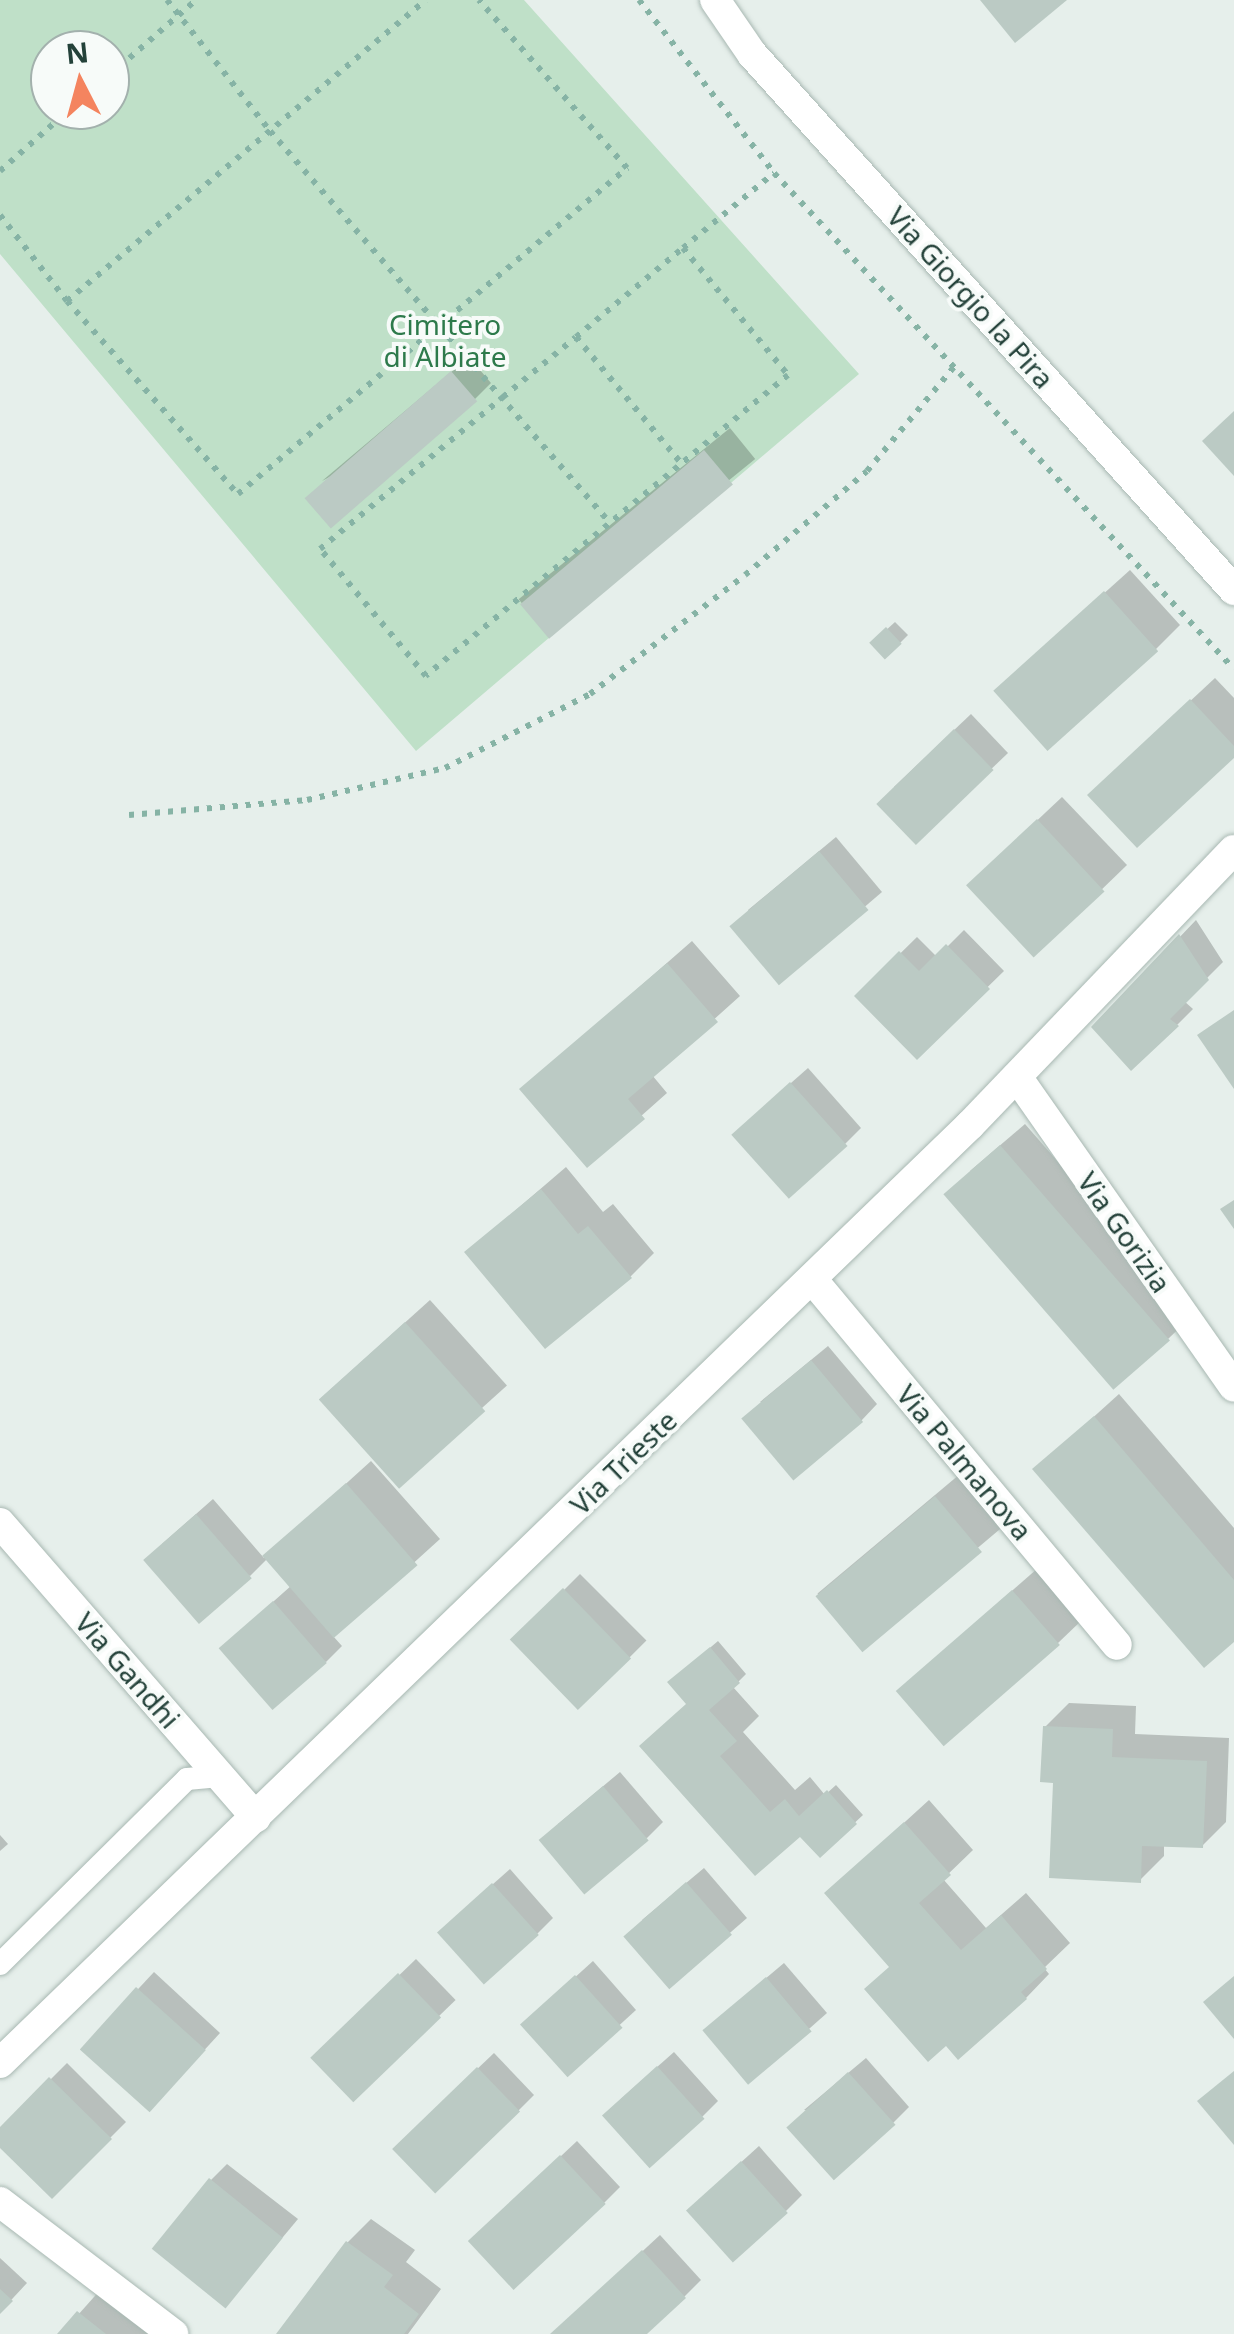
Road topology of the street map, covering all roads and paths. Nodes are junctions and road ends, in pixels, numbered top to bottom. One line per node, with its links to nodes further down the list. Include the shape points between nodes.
1 (166, 0): 7 (path)
2 (196, 0): 7 (path)
3 (426, 0): 10 (path)
4 (480, 0): 16 (path, via 627,168)
5 (638, 0): 12 (path)
6 (715, 0): 22 (street, Via Giorgio la Pira, via 752,54)
7 (179, 14): 8 (path); 10 (path)
8 (130, 57)
9 (47, 130): 11 (path)
10 (270, 131): 15 (path); 16 (path)
11 (0, 171)
12 (774, 173): 14 (path); 18 (path)
13 (0, 214): 15 (path)
14 (682, 248): 17 (path); 20 (path, via 788,375)
15 (67, 301): 16 (path, via 238,494)
16 (442, 324): 19 (path)
17 (576, 337): 19 (path); 20 (path)
18 (954, 367): 23 (path); 24 (path, via 867,471 746,575 590,694 445,768 307,800)
19 (503, 397): 21 (path); 21 (path, via 320,549 426,676)
20 (682, 464): 21 (path)
21 (610, 523)
22 (1234, 590)
23 (1234, 668)
24 (129, 816)
25 (1234, 850): 26 (street, Via Trieste)
26 (1017, 1077): 27 (street, Via Trieste); 28 (street, Via Gorizia)
27 (812, 1279): 30 (street, Via Palmanova); 32 (street, Via Trieste)
28 (1234, 1387)
29 (0, 1523): 31 (street, Via Gandhi)
30 (1117, 1644)
31 (220, 1776): 32 (street, Via Gandhi); 33 (lane, via 187,1778)
32 (256, 1816): 34 (street, Via Trieste)
33 (0, 1964)
34 (0, 2063)
35 (0, 2202): 36 (street)
36 (173, 2334)

